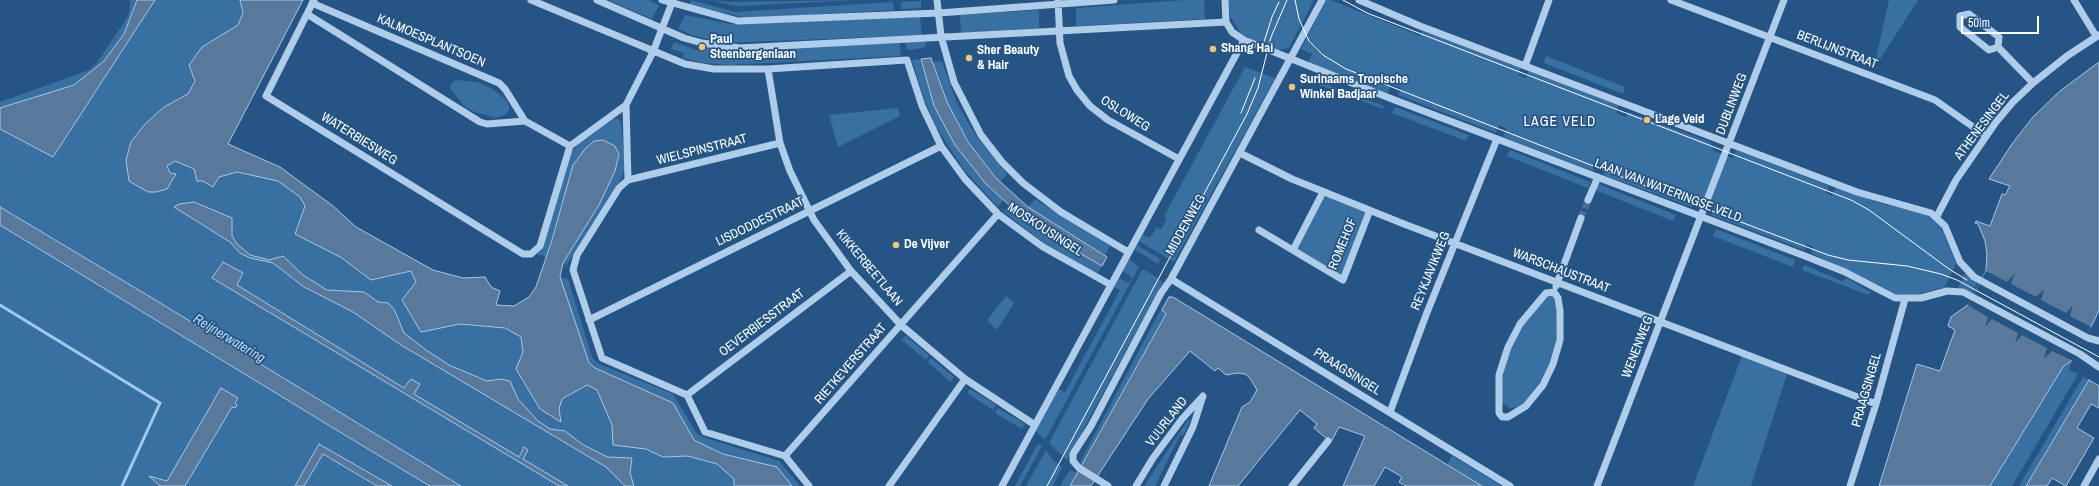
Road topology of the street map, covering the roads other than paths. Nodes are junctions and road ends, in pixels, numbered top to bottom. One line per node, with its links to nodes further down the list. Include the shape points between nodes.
1 (530, 0): 26 (street)
2 (597, 0): 19 (street)
3 (662, 0): 14 (street)
4 (937, 0): 16 (street)
5 (1114, 0): 15 (street)
6 (1225, 0): 18 (street)
7 (1322, 0): 27 (street, MIDDENWEG)
8 (1359, 0): 28 (street)
9 (1549, 0): 28 (street)
10 (1671, 0): 23 (street, BERLIJNSTRAAT)
11 (1784, 0): 23 (street, DUBLINWEG)
12 (2074, 0): 21 (street)
13 (313, 2): 17 (street, WATERBIESWEG); 32 (street, KALMOESPLANTSOEN, via 499,83)
14 (672, 2): 16 (street, via 738,21); 19 (street)
15 (1058, 2): 16 (street); 20 (street)
16 (939, 12): 22 (street)
17 (307, 14): 32 (street, via 480,122 487,124); 37 (street, WATERBIESWEG, via 266,96 523,254 532,254 540,246)
18 (1226, 22): 20 (street); 24 (street, LAAN VAN WATERINGSE VELD, via 1232,32)
19 (662, 28): 22 (street, via 702,43 740,48); 26 (street)
20 (1058, 30): 22 (street); 40 (street, OSLOWEG, via 1069,76 1090,106 1122,128)
21 (2098, 35): 30 (street, ATHENESINGEL)
22 (941, 36): 54 (street, MOSKOUSINGEL, via 954,82 966,108 981,135 1002,162 1023,183 1061,212)
23 (1770, 37): 33 (street, BERLIJNSTRAAT, via 1935,100); 36 (street, DUBLINWEG)
24 (1244, 40): 27 (street, LAAN VAN WATERINGSE VELD); 40 (street)
25 (1998, 47): 25 (street, via 1999,37 1969,14 1960,16 1960,27 1989,50); 30 (street)
26 (653, 52): 29 (street, via 684,64 714,69); 31 (street)
27 (1291, 59): 34 (street, LAAN VAN WATERINGSE VELD); 39 (street, MIDDENWEG)
28 (1525, 66): 36 (street)
29 (768, 69): 35 (street, KIKKERBEETLAAN); 38 (street, MOSKOUSINGEL, via 906,60 922,106)
30 (2033, 83): 33 (street, ATHENESINGEL, via 2013,102)
31 (626, 105): 37 (street); 42 (street)
32 (524, 121): 37 (street)
33 (1986, 136): 48 (street, ATHENESINGEL, via 1956,180)
34 (1497, 140): 41 (street, LAAN VAN WATERINGSE VELD); 52 (street, REYKJAVIKWEG)
35 (780, 143): 42 (street, WIELSPINSTRAAT); 46 (street, KIKKERBEETLAAN)
36 (1730, 143): 48 (street, via 1857,192 1922,209); 49 (street, DUBLINWEG)
37 (570, 146)
38 (942, 146): 46 (street, LISDODDESTRAAT); 47 (street, MOSKOUSINGEL, via 964,179)
39 (1240, 153): 43 (street, WARSCHAUSTRAAT); 56 (street, MIDDENWEG)
40 (1179, 159): 54 (street)
41 (1598, 177): 44 (street); 49 (street, LAAN VAN WATERINGSE VELD)
42 (628, 180): 61 (street, via 619,188 577,255 573,270)
43 (1323, 192): 45 (street, WARSCHAUSTRAAT); 53 (street)
44 (1588, 200)
45 (1370, 210): 52 (street, WARSCHAUSTRAAT); 53 (street, ROMEHOF, via 1343,280)
46 (809, 211): 55 (street, KIKKERBEETLAAN); 61 (street, LISDODDESTRAAT)
47 (998, 214): 58 (street, MOSKOUSINGEL, via 1043,247); 63 (street, RIETKEVERSTRAAT)
48 (1937, 216): 64 (street, via 1949,233 1960,262 1974,277 2088,338)
49 (1702, 217): 60 (street, LAAN VAN WATERINGSE VELD, via 1845,272 1886,295); 62 (street, WENENWEG)
50 (1581, 218): 57 (street)
51 (1259, 230): 53 (street, ROMEHOF)
52 (1455, 244): 57 (street, WARSCHAUSTRAAT); 69 (street, REYKJAVIKWEG)
53 (1294, 250)
54 (1128, 252): 58 (street)
55 (851, 270): 63 (street, KIKKERBEETLAAN); 67 (street, OEVERBIESSTRAAT)
56 (1171, 279): 69 (street, PRAAGSINGEL); 74 (street, MIDDENWEG, via 1091,426 1073,454 1072,461 1079,468)
57 (1557, 283): 59 (street); 62 (street, WARSCHAUSTRAAT)
58 (1111, 285): 70 (street)
59 (1554, 292): 59 (street, via 1546,293 1528,314 1508,347 1499,375 1499,412 1502,417 1508,417 1526,406 1543,385 1553,364 1560,340 1560,311 1558,298)
60 (1906, 299): 65 (street, LAAN VAN WATERINGSE VELD, via 1921,298 1947,290 1963,292 2080,354); 68 (street, PRAAGSINGEL)
61 (589, 320): 67 (street, via 602,358)
62 (1661, 322): 68 (street, WARSCHAUSTRAAT); 82 (street, WENENWEG)
63 (901, 325): 66 (street, KIKKERBEETLAAN); 72 (street, RIETKEVERSTRAAT)
64 (2099, 341)
65 (2099, 367)
66 (965, 379): 70 (street, KIKKERBEETLAAN); 77 (street)
67 (687, 395): 72 (street, via 705,432)
68 (1876, 404): 83 (street, PRAAGSINGEL)
69 (1390, 412): 81 (street, PRAAGSINGEL)
70 (1035, 425): 78 (street)
71 (1328, 442): 75 (street)
72 (785, 456): 76 (street)
73 (2099, 459): 84 (street)
74 (1105, 484)
75 (1294, 485)
76 (809, 486)
77 (888, 486)
78 (1002, 486)
79 (1136, 486): 80 (street, VUURLAND, via 1182,419 1203,396 1193,426)
80 (1164, 486)
81 (1510, 486)
82 (1597, 486)
83 (1850, 486)
84 (2084, 486)

